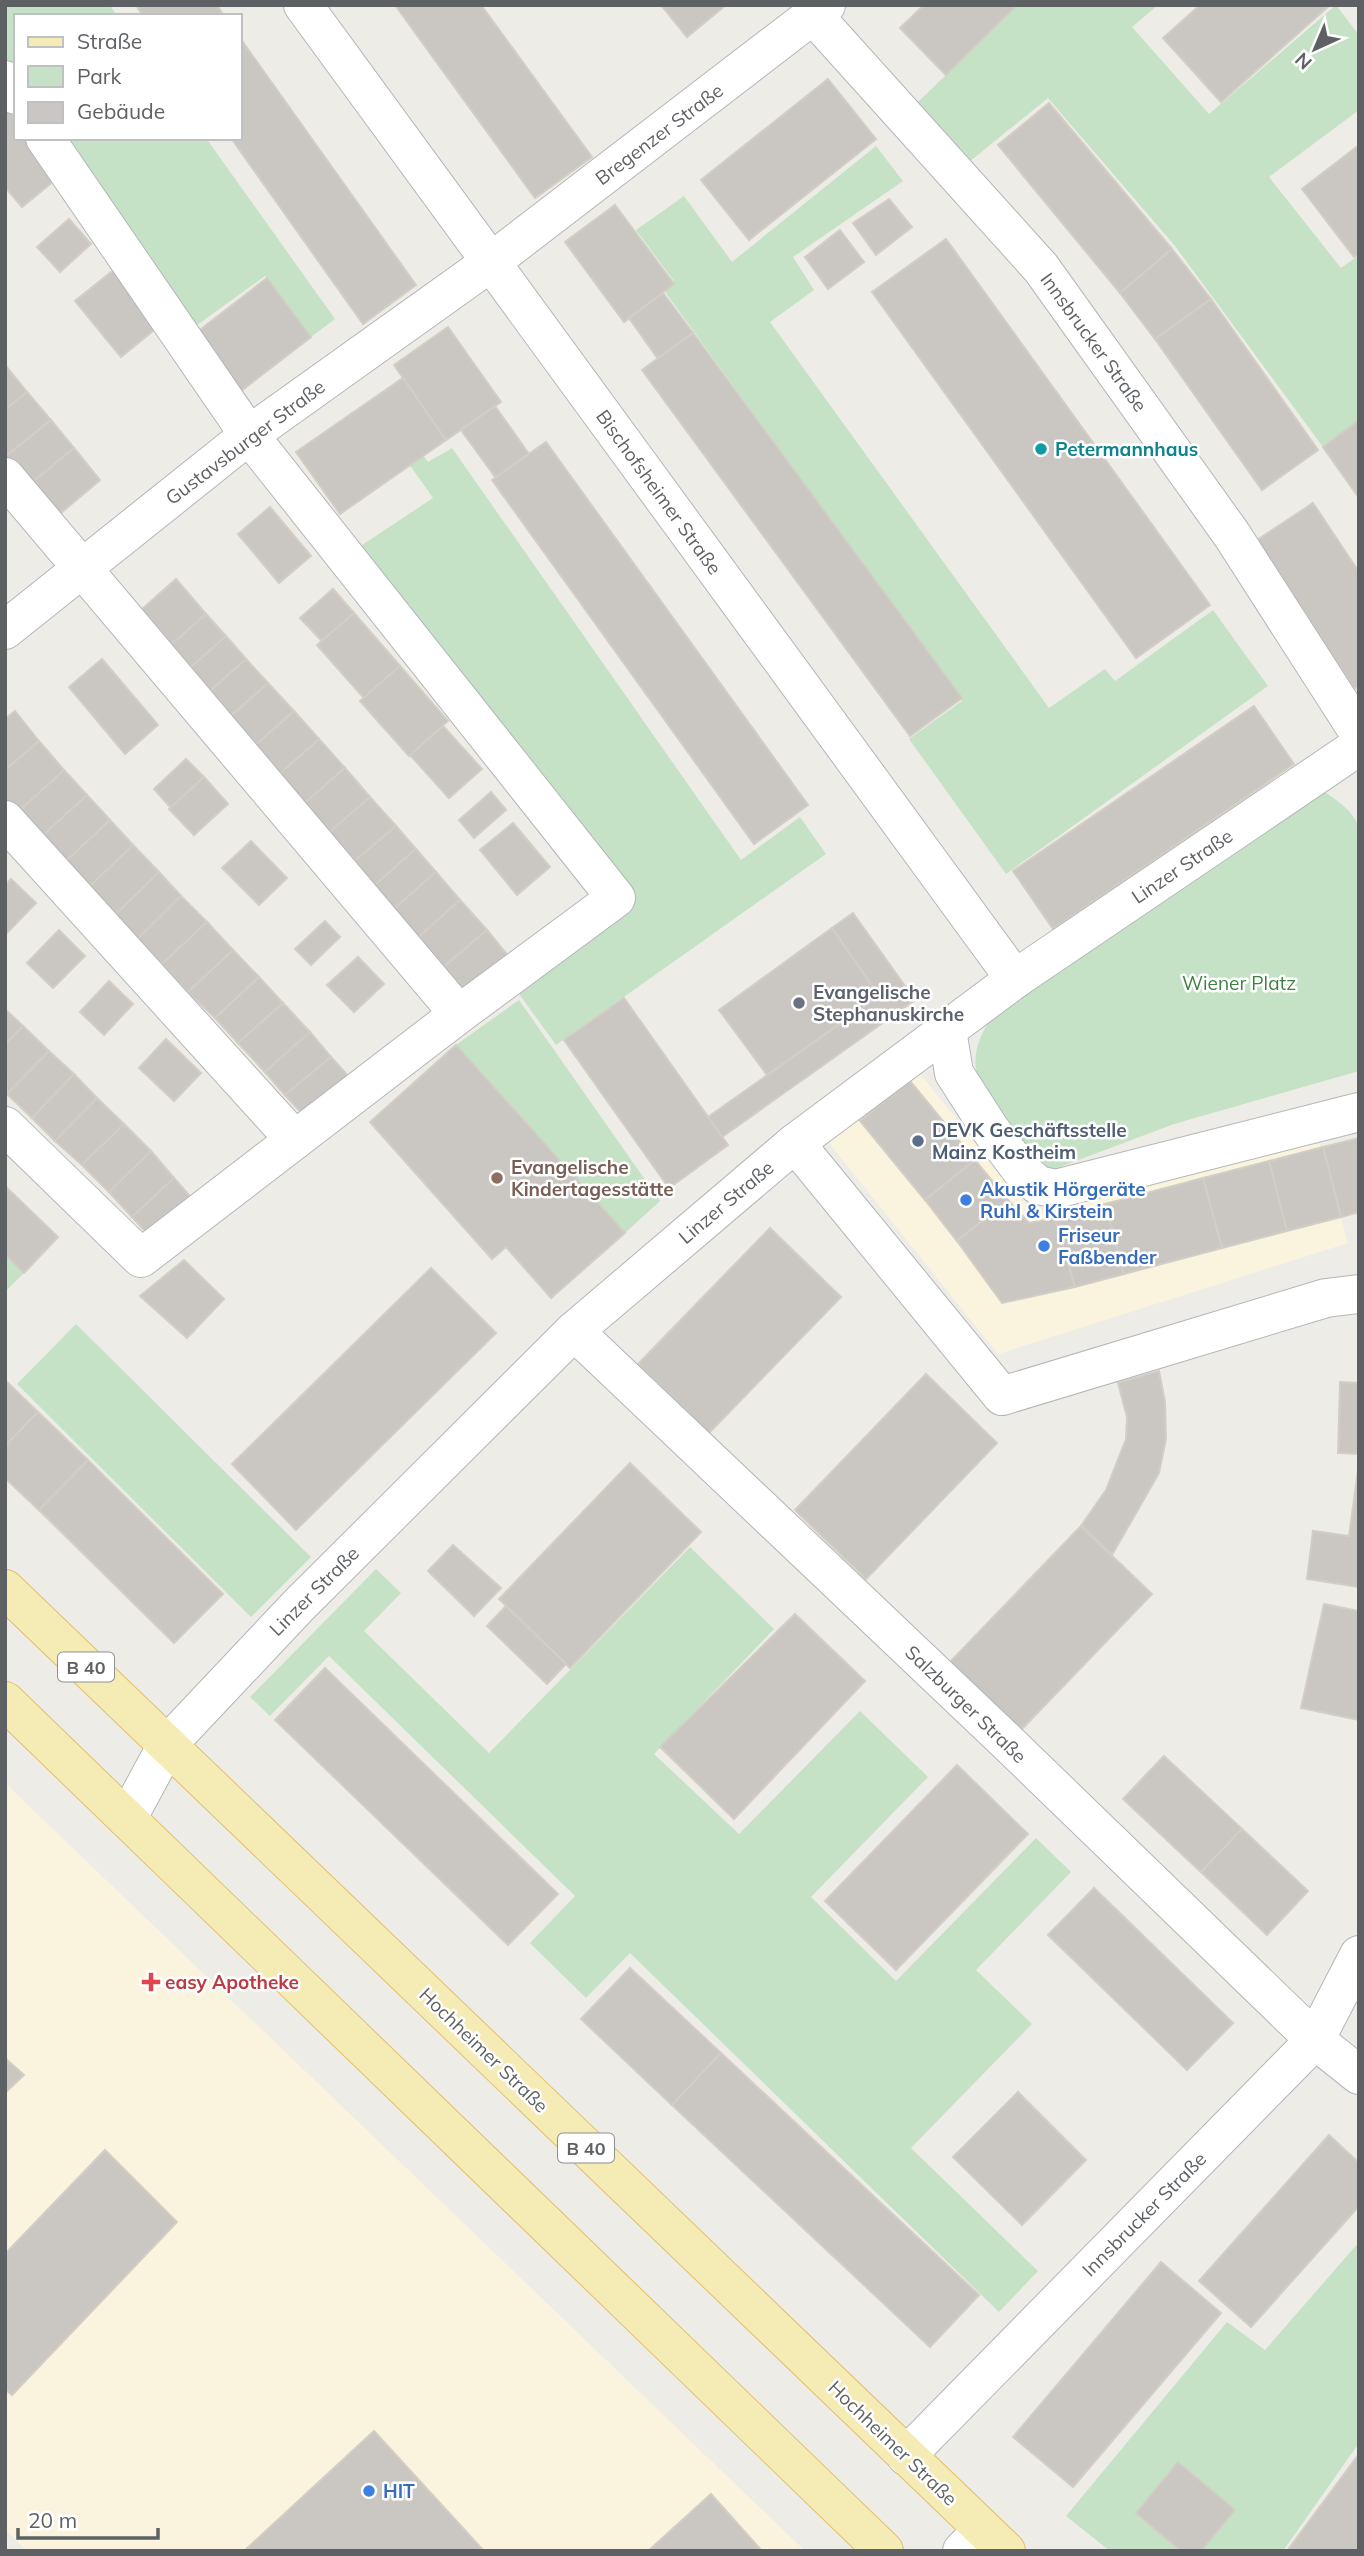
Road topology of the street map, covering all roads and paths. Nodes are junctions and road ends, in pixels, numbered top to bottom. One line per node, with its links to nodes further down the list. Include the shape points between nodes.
1 (303, 5): 4 (street, Bischofsheimer Straße)
2 (820, 10): 4 (street, Bregenzer Straße); 9 (street, Innsbrucker Straße, via 1041,268 1232,535)
3 (46, 140): 5 (street)
4 (491, 262): 5 (street, Gustavsburger Straße); 12 (street, Bischofsheimer Straße)
5 (248, 435): 7 (street, Gustavsburger Straße); 13 (street, via 616,898)
6 (5, 477): 7 (street)
7 (83, 568): 8 (street, Gustavsburger Straße); 13 (street)
8 (5, 630)
9 (1359, 733)
10 (1359, 746): 12 (street, Linzer Straße)
11 (5, 820): 17 (street)
12 (1015, 979): 14 (street, Linzer Straße)
13 (459, 1014): 17 (street)
14 (947, 1030): 15 (street, via 954,1073 990,1129 1021,1170 1038,1185 1056,1189); 18 (street, Linzer Straße)
15 (1359, 1112)
16 (5, 1126): 17 (street, via 141,1258)
17 (295, 1140)
18 (795, 1143): 19 (street, via 1002,1396 1326,1298); 20 (street, Linzer Straße)
19 (1359, 1294)
20 (574, 1331): 23 (street, Linzer Straße); 26 (street, Salzburger Straße)
21 (5, 1590): 23 (main road, Hochheimer Straße / B 40)
22 (5, 1701): 24 (main road)
23 (167, 1745): 24 (street); 28 (main road, Hochheimer Straße / B 40)
24 (127, 1819): 30 (main road)
25 (1359, 1955): 26 (street, Innsbrucker Straße)
26 (1315, 2040): 27 (street, Salzburger Straße); 28 (street, Innsbrucker Straße)
27 (1359, 2075)
28 (906, 2456): 29 (main road, Hochheimer Straße / B 40)
29 (984, 2544)
30 (884, 2551)

